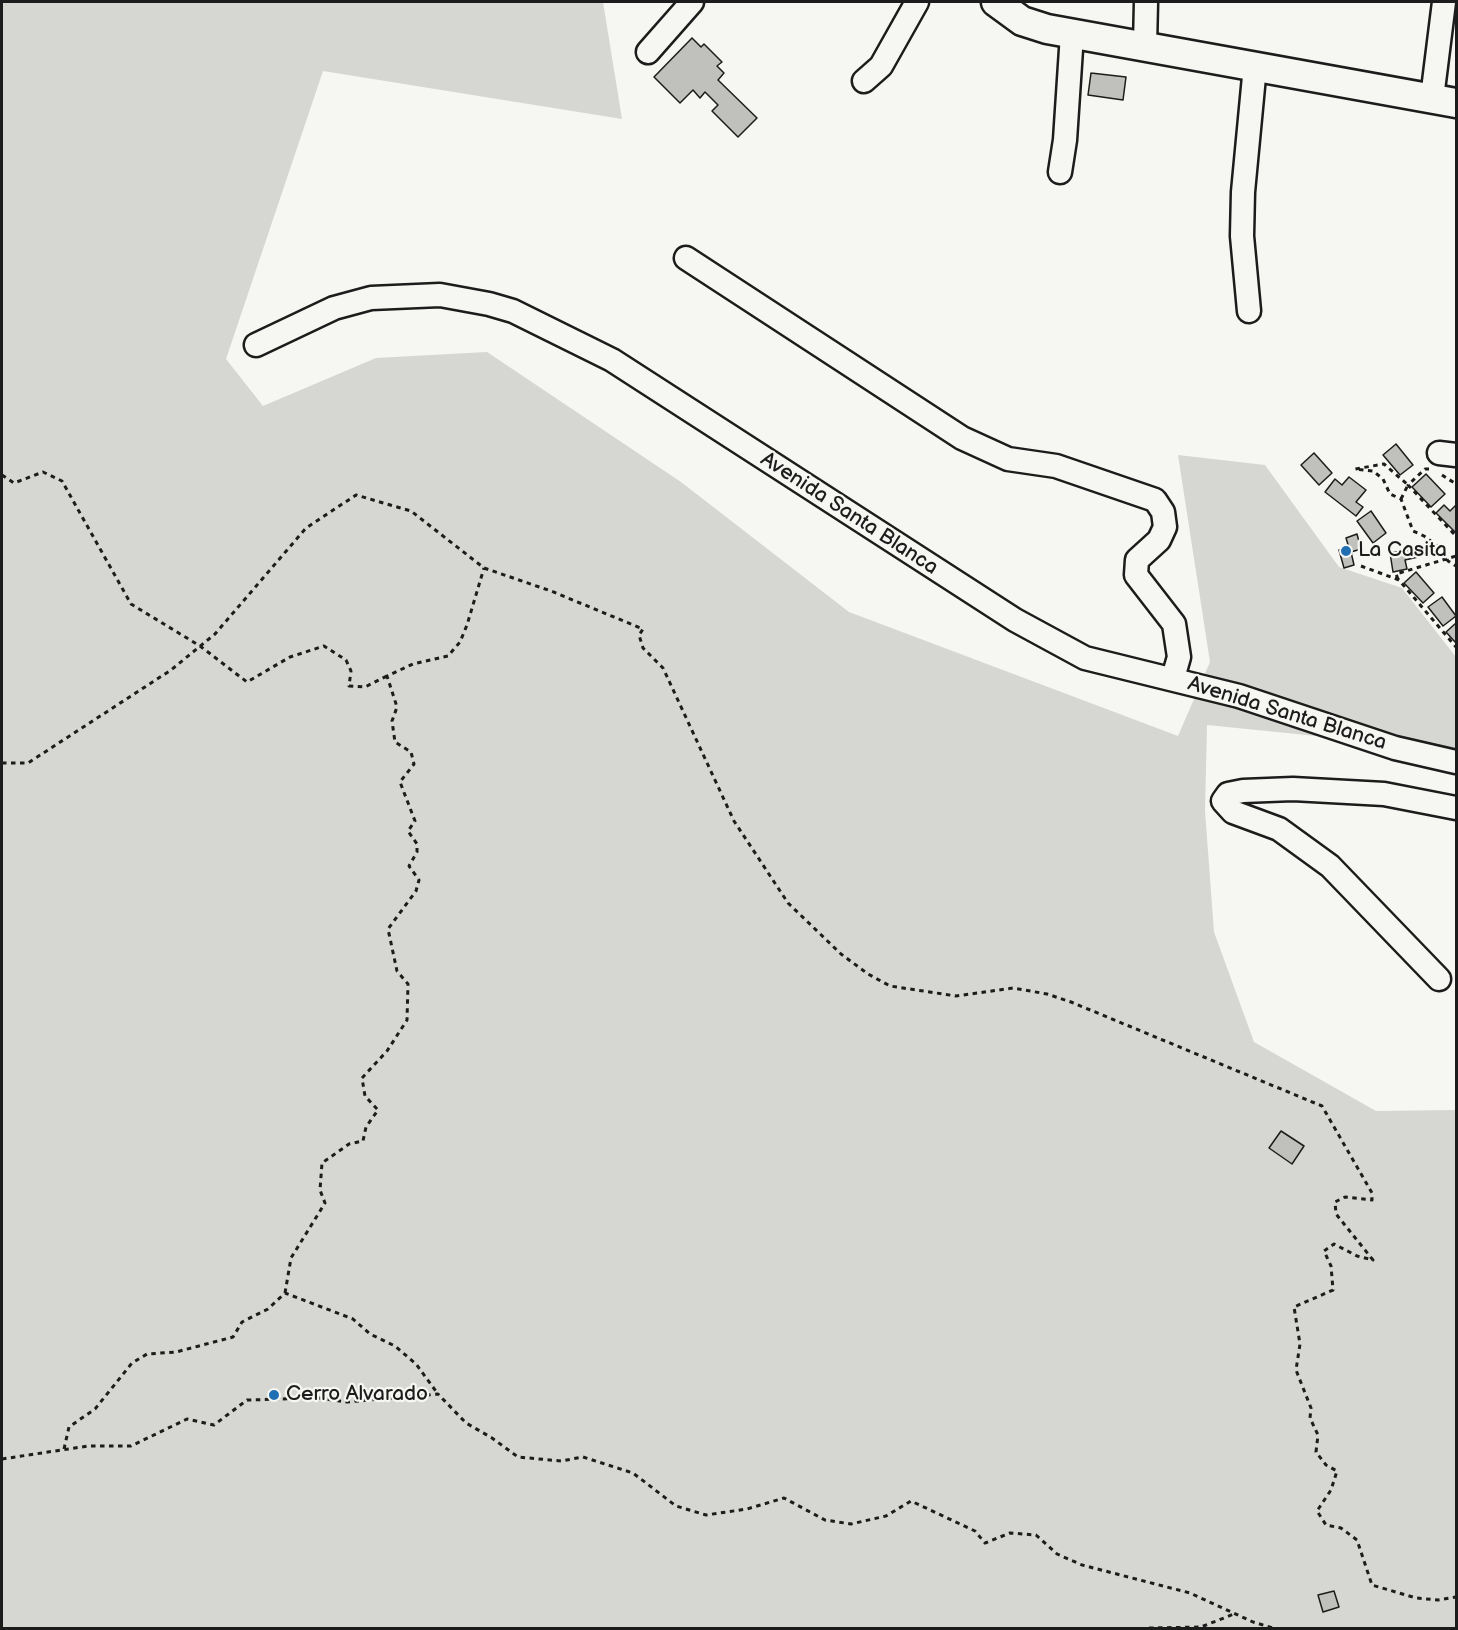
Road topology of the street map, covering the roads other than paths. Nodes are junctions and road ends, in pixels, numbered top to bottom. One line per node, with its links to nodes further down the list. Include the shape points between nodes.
1 (693, 2): 8 (street)
2 (917, 2): 10 (street, via 881,66)
3 (996, 2): 6 (main road, via 1022,21)
4 (1146, 2): 7 (street)
5 (1444, 2): 11 (street)
6 (1072, 34): 7 (main road); 12 (street)
7 (1145, 46): 9 (main road)
8 (648, 52)
9 (1255, 66): 11 (main road); 14 (street, via 1242,214)
10 (864, 81)
11 (1444, 101)
12 (1060, 172)
13 (686, 258): 16 (street, via 962,438 1008,459 1056,466 1155,500 1163,512 1165,526 1159,540 1137,560 1136,575 1174,624 1179,657)
14 (1249, 311)
15 (256, 345): 16 (street, Avenida Santa Blanca, via 334,308 381,297 440,295 513,311 612,360 1015,620 1085,658)
16 (1173, 678): 17 (street, Avenida Santa Blanca, via 1395,748)
17 (1456, 762)
18 (1456, 808): 19 (street, via 1384,794 1293,789 1243,791 1228,794 1223,801 1233,812 1279,829 1330,867)
19 (1440, 979)

